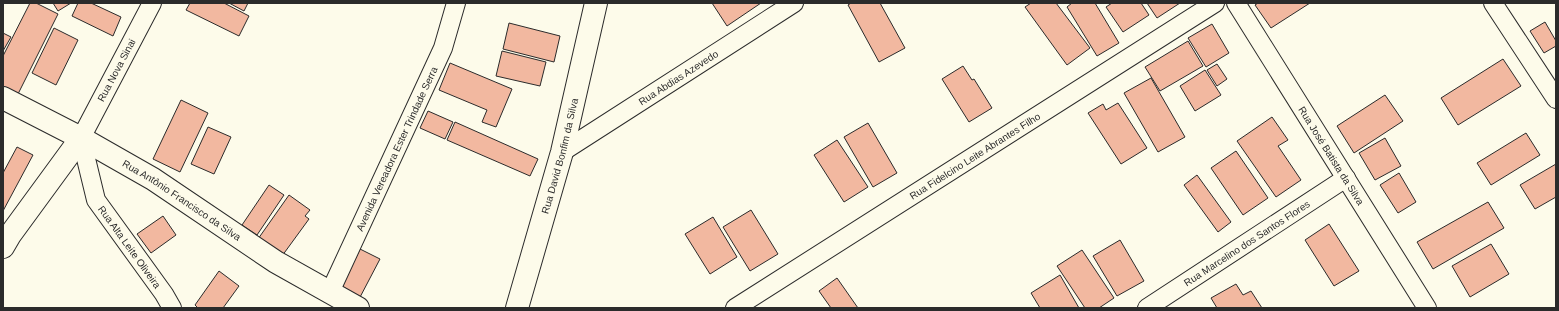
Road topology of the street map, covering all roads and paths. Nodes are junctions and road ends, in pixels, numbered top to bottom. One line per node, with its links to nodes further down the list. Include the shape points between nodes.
1 (152, 3): 10 (street, Rua Nova Sinai)
2 (456, 3): 14 (street, Avenida Vereadora Ester Trindade Serra, via 443,48)
3 (596, 3): 11 (street, Rua David Bonfim da Silva)
4 (794, 3): 11 (street, Rua Abdias Azevedo)
5 (1215, 3): 18 (street, Rua Fidelcino Leite Abrantes Filho)
6 (1236, 3): 12 (street, Rua José Batista da Silva)
7 (1493, 3): 9 (street)
8 (3, 98): 10 (street, Rua Antônio Francisco da Silva)
9 (1556, 99)
10 (81, 138): 13 (street); 14 (street, Rua Antônio Francisco da Silva, via 153,179 276,262); 15 (street, Rua Alta Leite Oliveira, via 96,200)
11 (562, 152): 17 (street, Rua David Bonfim da Silva)
12 (1346, 178): 19 (street, Rua Marcelino dos Santos Flores); 20 (street, Rua José Batista da Silva)
13 (3, 247)
14 (330, 292): 16 (street, Rua Antônio Francisco da Silva)
15 (172, 308)
16 (358, 308)
17 (517, 308)
18 (735, 308)
19 (1147, 308)
20 (1427, 308)

